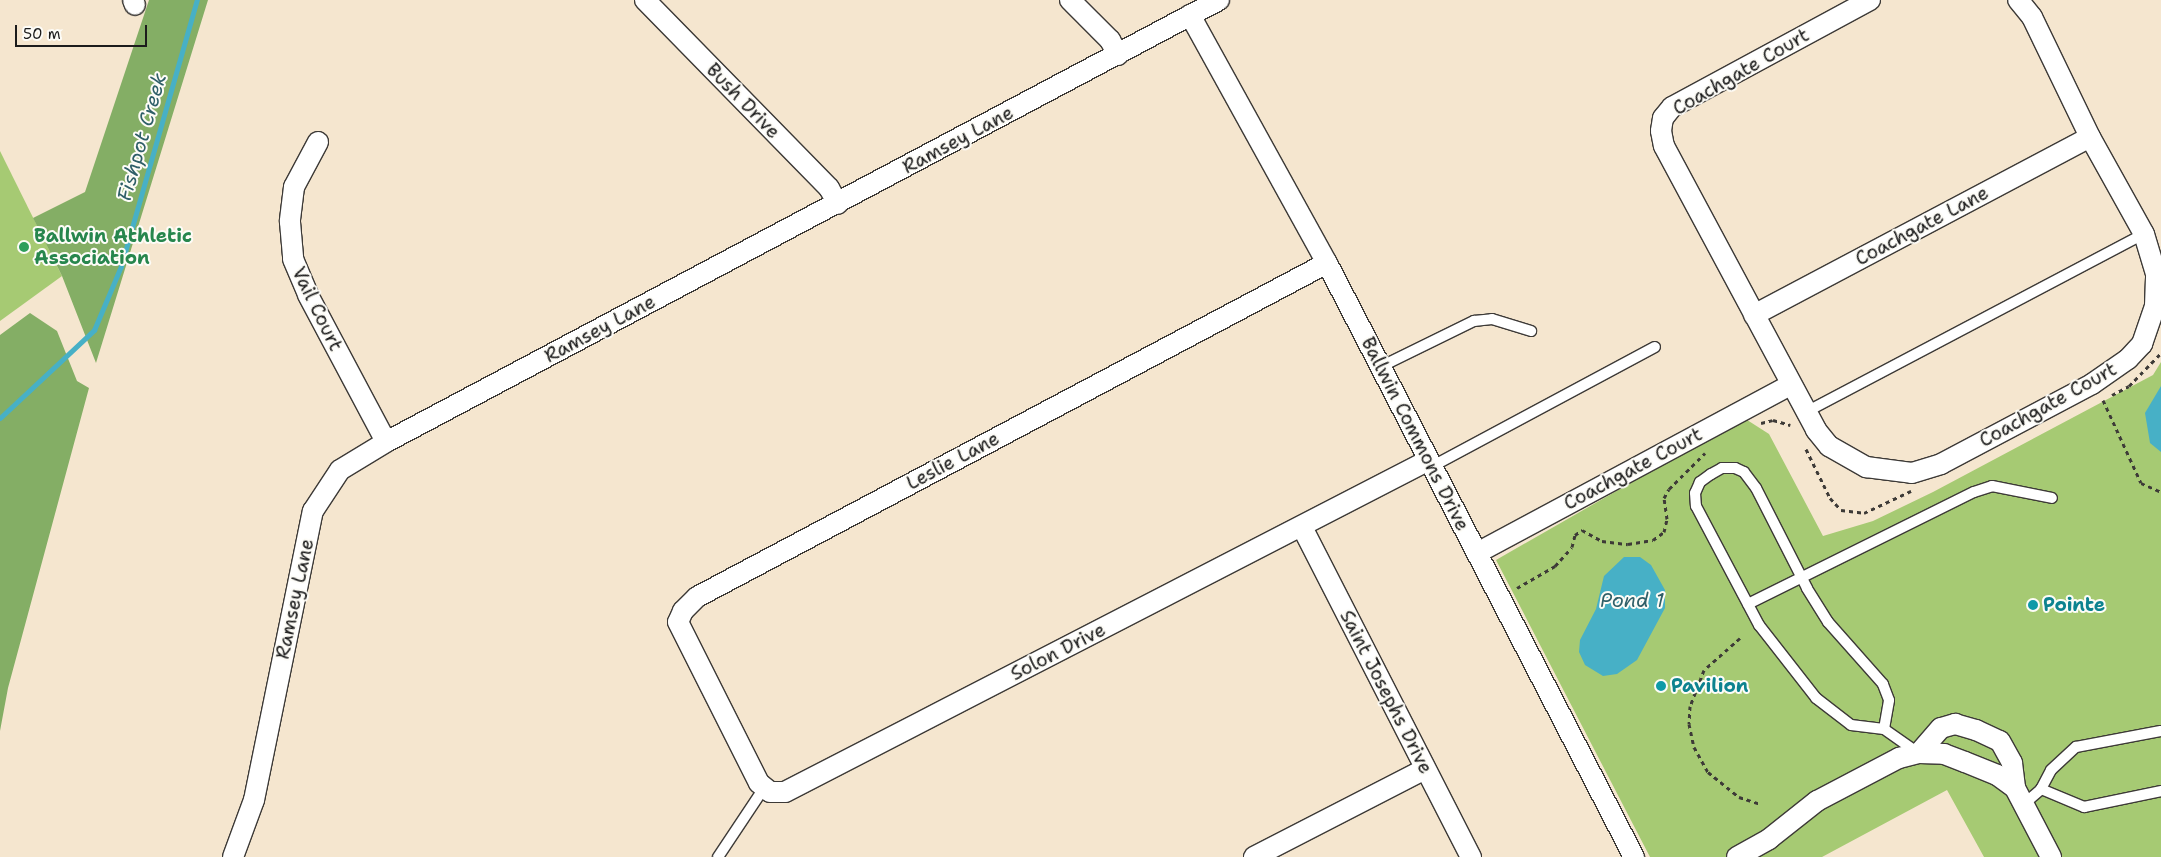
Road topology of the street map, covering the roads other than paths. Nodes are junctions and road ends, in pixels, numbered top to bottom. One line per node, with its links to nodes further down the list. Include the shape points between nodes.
1 (645, 0): 10 (street, Bush Drive, via 829,188)
2 (1070, 0): 7 (street, via 1110,40)
3 (1219, 0): 6 (street, Ramsey Lane)
4 (1870, 0): 13 (street, Coachgate Court, via 1672,106 1663,118 1664,146)
5 (2018, 0): 8 (street, Coachgate Court, via 2032,17)
6 (1190, 15): 7 (street, Ramsey Lane); 12 (street, Ballwin Commons Drive)
7 (1118, 55): 10 (street, Ramsey Lane)
8 (2090, 137): 11 (street, Coachgate Court); 13 (street, Coachgate Lane)
9 (318, 142): 19 (street, Vail Court, via 294,186 290,222 292,259)
10 (838, 204): 19 (street, Ramsey Lane)
11 (2144, 234): 18 (lane); 18 (street, Coachgate Court, via 2158,290 2150,326 2142,344 2128,360 2092,384 1950,459 1912,473 1866,468 1829,446)
12 (1327, 263): 16 (street, Ballwin Commons Drive); 30 (street, Leslie Lane, via 697,597 683,610 678,622)
13 (1754, 315): 17 (street, Coachgate Court)
14 (1531, 331): 16 (lane, via 1492,319 1474,321)
15 (1655, 347): 20 (lane)
16 (1380, 367): 20 (street, Ballwin Commons Drive)
17 (1790, 385): 18 (street, Coachgate Court); 23 (street, Coachgate Court)
18 (1804, 413)
19 (386, 442): 35 (street, Ramsey Lane, via 340,470 313,511 254,800)
20 (1429, 464): 22 (street, Solon Drive); 23 (street, Ballwin Commons Drive)
21 (2052, 498): 24 (lane, via 1992,486)
22 (1302, 527): 29 (street, Saint Josephs Drive); 30 (street, Solon Drive, via 789,791 778,794)
23 (1477, 552): 39 (street, Ballwin Commons Drive)
24 (1800, 576): 25 (lane); 25 (lane, via 1756,488 1744,472 1722,468 1700,482 1695,493 1696,506); 26 (lane, via 1842,641 1882,684 1889,700)
25 (1748, 604): 26 (lane, via 1759,625 1816,698 1850,725)
26 (1884, 729): 28 (lane)
27 (2161, 730): 31 (lane, via 2076,747 2051,770)
28 (1919, 753): 33 (street, via 1944,754 1997,775); 33 (street, via 1941,728 1955,724 1976,730 2000,741 2012,762); 40 (street, via 1899,758 1817,802 1769,840)
29 (1425, 769): 37 (street); 38 (street, Saint Josephs Drive)
30 (764, 788): 36 (lane)
31 (2041, 789): 32 (lane, via 2084,807); 33 (lane)
32 (2161, 792)
33 (2020, 796): 34 (street)
34 (2041, 838): 41 (street); 42 (street)
35 (233, 857)
36 (718, 857)
37 (1254, 857)
38 (1471, 857)
39 (1634, 857)
40 (1738, 857)
41 (2051, 857)
42 (2067, 857)

